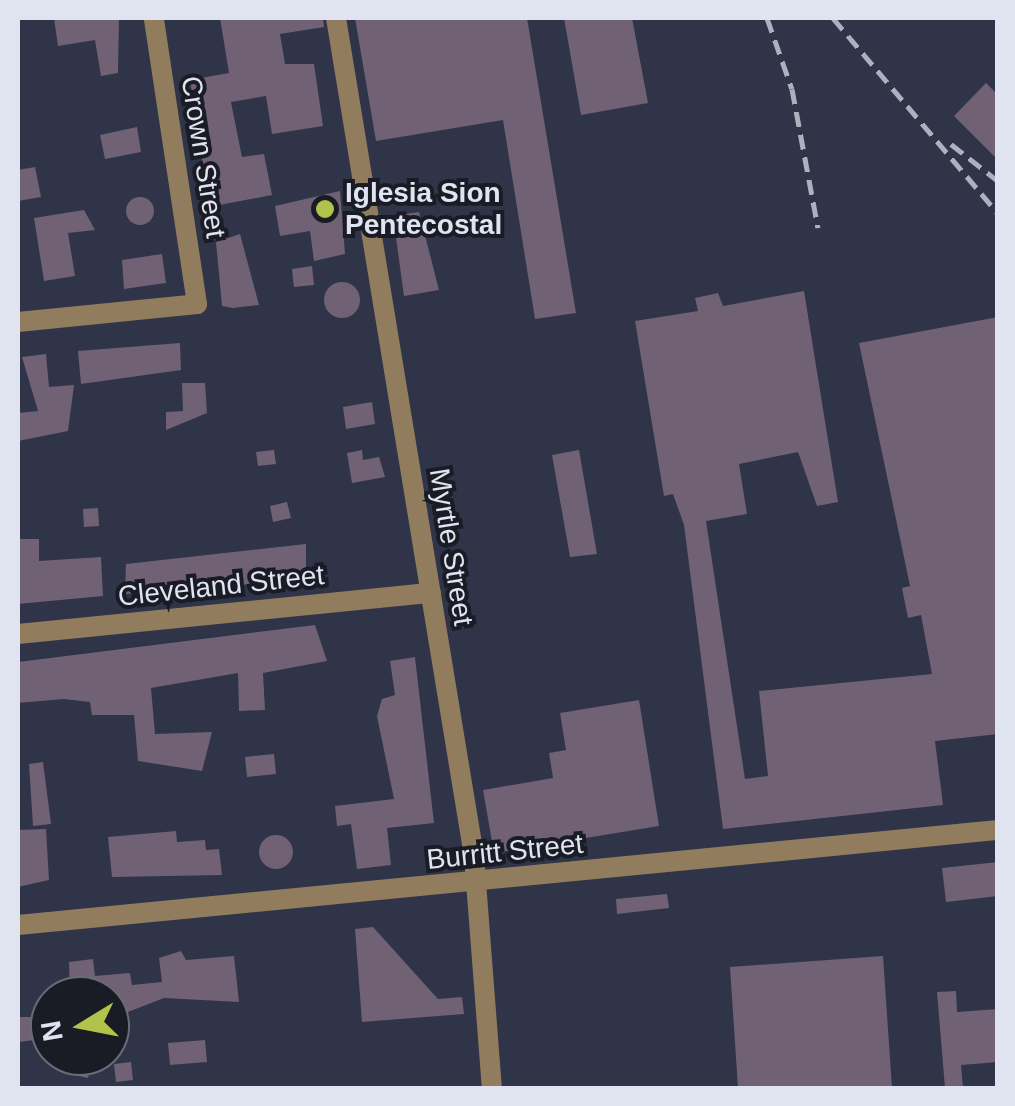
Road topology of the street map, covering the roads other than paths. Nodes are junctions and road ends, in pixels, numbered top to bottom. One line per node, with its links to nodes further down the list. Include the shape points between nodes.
1 (154, 18): 3 (street, Crown Street, via 197,304)
2 (336, 18): 4 (street, Myrtle Street)
3 (18, 322)
4 (431, 594): 5 (street, Cleveland Street); 7 (street, Myrtle Street)
5 (18, 634)
6 (998, 830): 7 (street, Burritt Street)
7 (477, 882): 8 (street, Burritt Street); 9 (street, Myrtle Street)
8 (18, 925)
9 (492, 1088)

